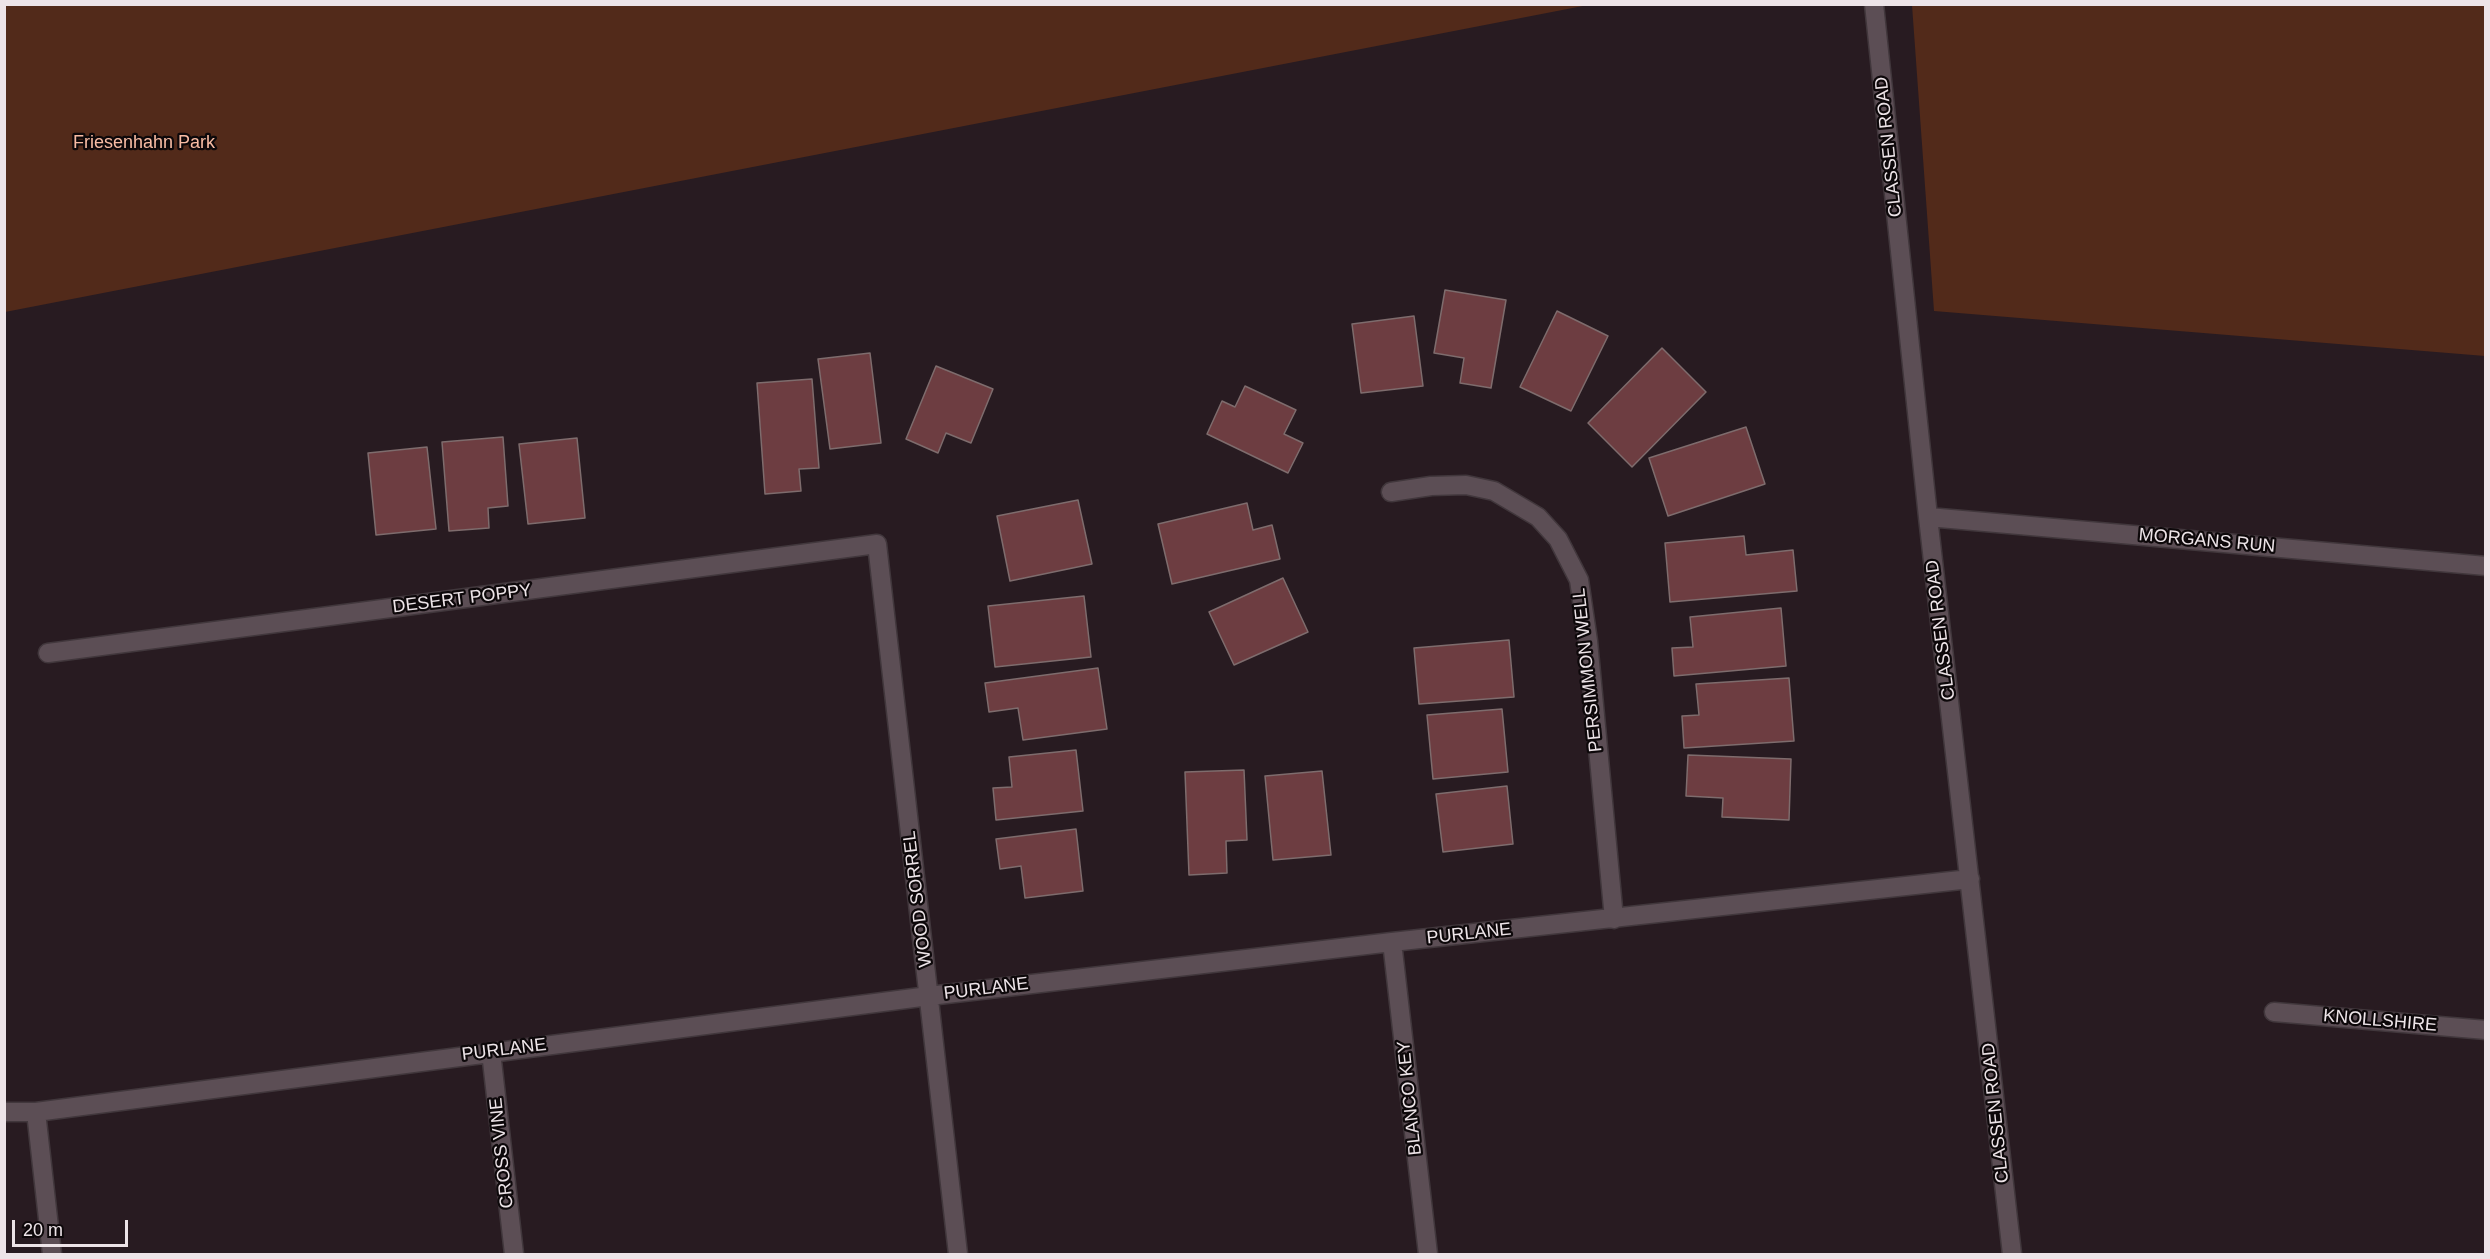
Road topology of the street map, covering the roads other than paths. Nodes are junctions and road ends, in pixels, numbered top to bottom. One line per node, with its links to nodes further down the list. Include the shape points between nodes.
1 (1874, 4): 3 (street, CLASSEN ROAD)
2 (1391, 492): 8 (street, PERSIMMON WELL, via 1466,485 1494,491 1538,517 1558,539 1579,580)
3 (1928, 517): 5 (street, MORGANS RUN); 7 (street, CLASSEN ROAD)
4 (877, 544): 6 (street, DESERT POPPY); 10 (street, WOOD SORREL)
5 (2486, 566)
6 (48, 653)
7 (1970, 879): 8 (street, PURLANE); 20 (street, CLASSEN ROAD)
8 (1614, 918): 9 (street, PURLANE)
9 (1392, 942): 10 (street, PURLANE); 19 (street, BLANCO KEY)
10 (929, 996): 13 (street, PURLANE); 18 (street, WOOD SORREL)
11 (2274, 1012): 12 (street, KNOLLSHIRE)
12 (2486, 1030)
13 (491, 1052): 15 (street, PURLANE); 17 (street, CROSS VINE)
14 (4, 1112): 15 (street, PURLANE)
15 (36, 1112): 16 (street)
16 (52, 1254)
17 (514, 1254)
18 (958, 1254)
19 (1428, 1254)
20 (2012, 1254)

